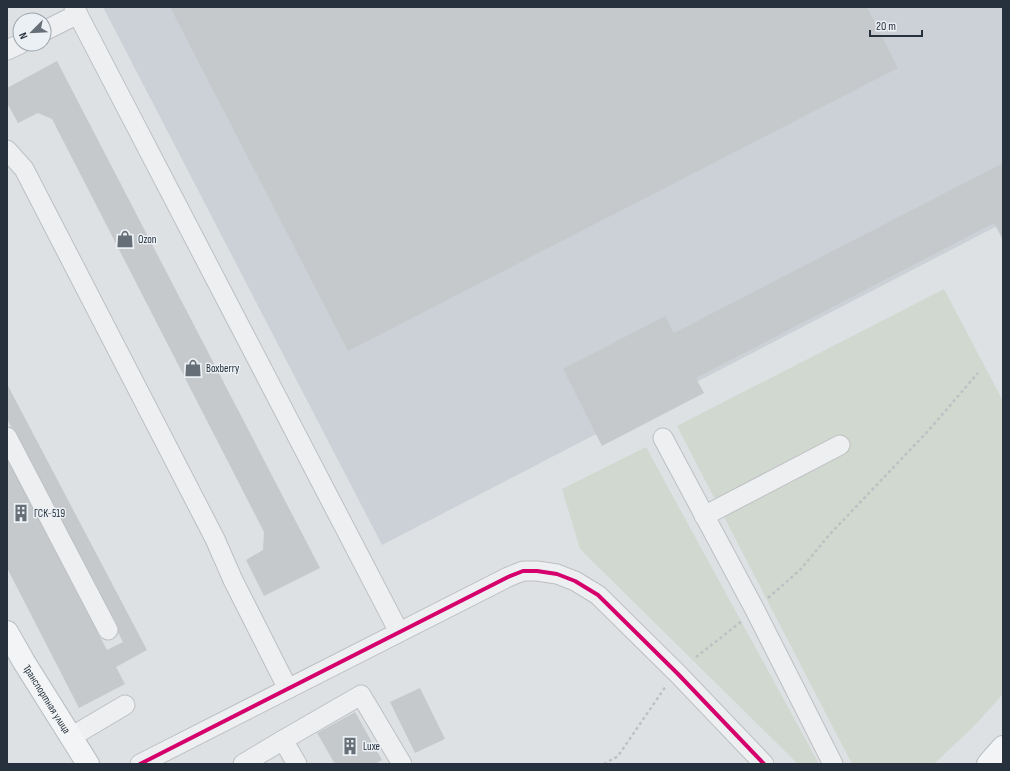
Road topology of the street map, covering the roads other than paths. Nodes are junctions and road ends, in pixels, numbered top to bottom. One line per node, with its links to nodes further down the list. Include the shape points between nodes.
1 (76, 10): 2 (street); 10 (street)
2 (52, 26)
3 (7, 150): 11 (street, via 24,170 215,539)
4 (7, 437): 8 (street)
5 (663, 438): 7 (street)
6 (840, 445): 7 (street)
7 (704, 516): 22 (street)
8 (108, 630)
9 (7, 632): 13 (main road, Транспортная улица)
10 (398, 632): 11 (street); 21 (street, via 524,571 557,574 598,595)
11 (288, 689): 17 (street)
12 (125, 705): 13 (street)
13 (71, 737): 16 (main road, Транспортная улица)
14 (283, 740): 18 (street); 19 (street); 20 (street, via 361,695)
15 (1003, 747): 23 (main road)
16 (88, 764)
17 (140, 764)
18 (242, 764)
19 (297, 764)
20 (402, 764)
21 (764, 764)
22 (834, 764)
23 (988, 764)

